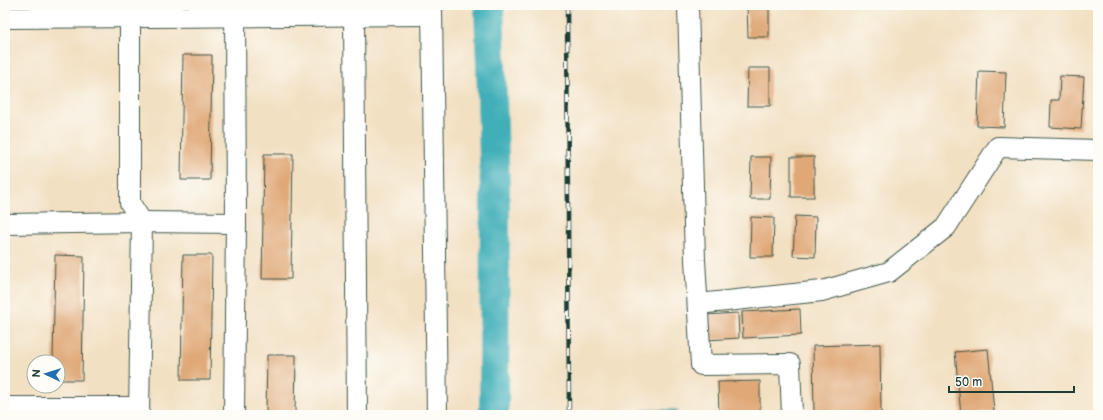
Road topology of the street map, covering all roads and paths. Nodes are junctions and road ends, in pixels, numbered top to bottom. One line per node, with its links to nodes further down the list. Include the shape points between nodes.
1 (688, 5): 11 (street)
2 (432, 10): 5 (street); 16 (street)
3 (130, 11): 4 (street); 6 (street); 8 (street, via 130,203)
4 (235, 11): 5 (street); 9 (street)
5 (354, 15): 15 (street)
6 (5, 18)
7 (1098, 150): 11 (street, via 998,148 946,227 889,272 822,291)
8 (142, 222): 9 (street); 10 (street); 13 (street)
9 (236, 223): 14 (street)
10 (5, 224)
11 (698, 304): 17 (street, via 702,365 790,364)
12 (5, 407): 13 (street)
13 (139, 411)
14 (234, 415)
15 (357, 415)
16 (437, 415)
17 (792, 415)

